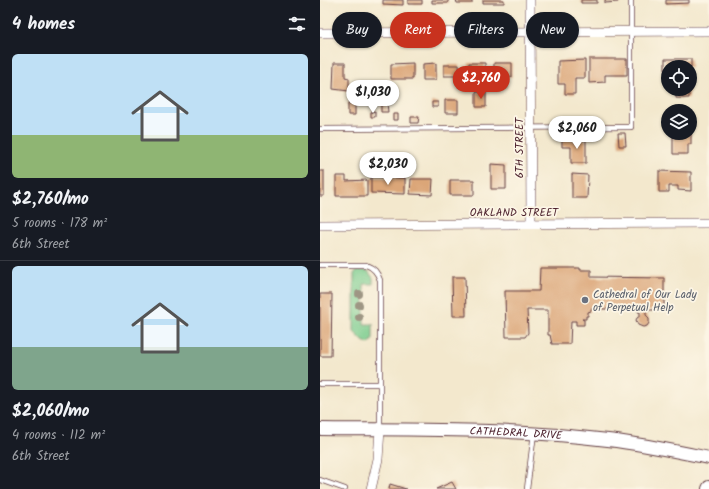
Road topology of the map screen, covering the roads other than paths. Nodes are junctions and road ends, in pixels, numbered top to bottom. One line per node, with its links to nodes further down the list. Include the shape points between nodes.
1 (530, 0): 3 (street, 6TH STREET)
2 (631, 0): 4 (lane)
3 (530, 12)
4 (631, 31): 5 (street); 7 (street); 10 (lane, via 631,127)
5 (709, 31)
6 (526, 32): 8 (street)
7 (579, 32)
8 (320, 33)
9 (530, 48): 10 (street, 6TH STREET)
10 (531, 127): 11 (lane); 13 (street, 6TH STREET)
11 (320, 129)
12 (709, 223): 13 (street, OAKLAND STREET)
13 (531, 224): 14 (street, OAKLAND STREET)
14 (320, 225)
15 (320, 265): 17 (lane, via 366,265 377,273 380,280)
16 (320, 384): 17 (lane)
17 (380, 384): 19 (lane)
18 (320, 429): 19 (main road, CATHEDRAL DRIVE)
19 (380, 430): 20 (main road, CATHEDRAL DRIVE); 24 (street, via 378,459)
20 (534, 433): 21 (main road, CATHEDRAL DRIVE, via 640,444); 25 (lane)
21 (709, 458)
22 (320, 480): 23 (lane)
23 (345, 489)
24 (371, 489)
25 (528, 489)

